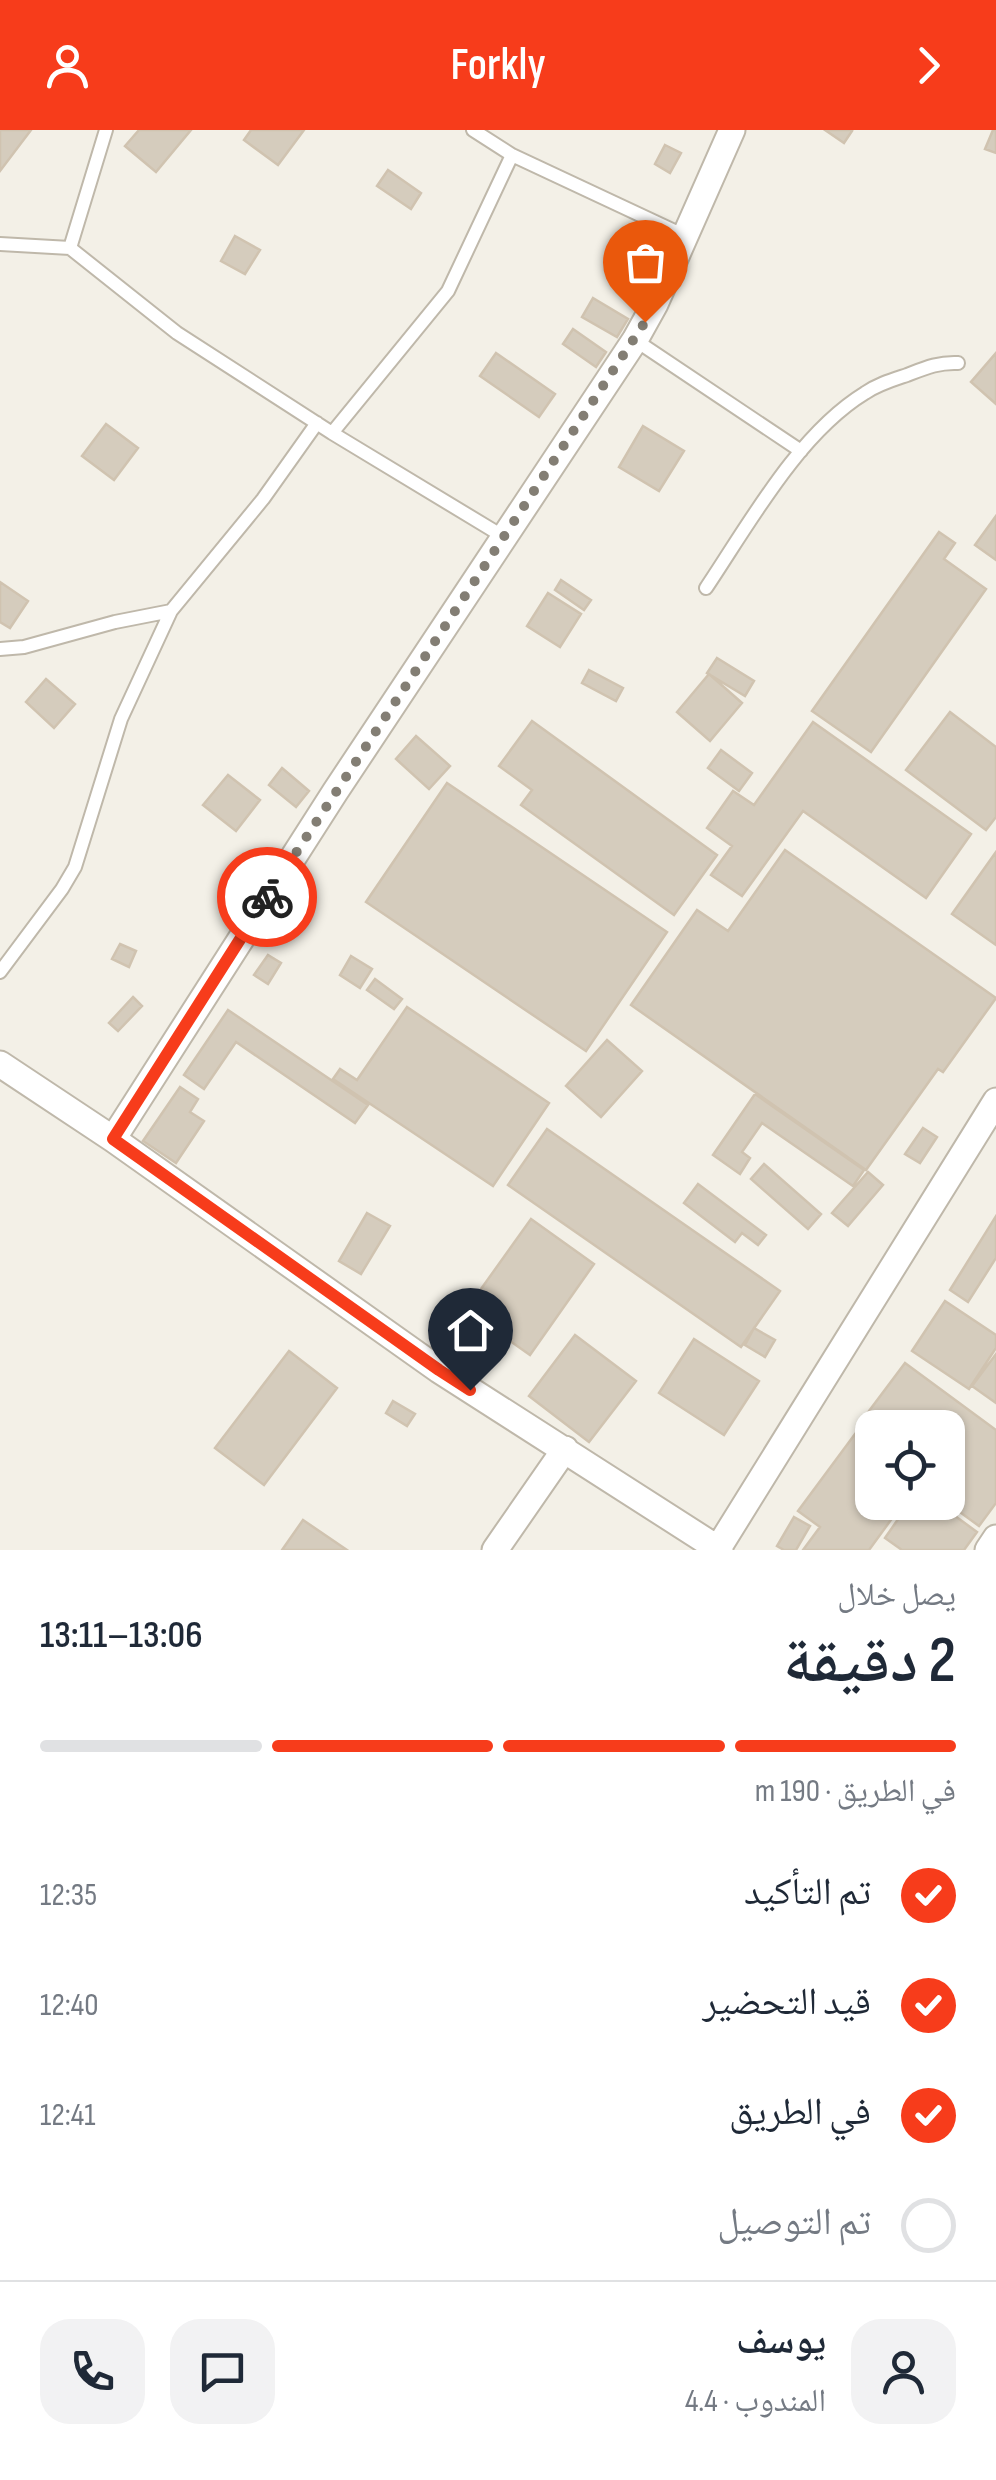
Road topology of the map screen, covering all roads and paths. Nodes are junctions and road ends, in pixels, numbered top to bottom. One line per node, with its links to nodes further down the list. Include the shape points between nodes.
1 (106, 130): 7 (lane)
2 (472, 130): 4 (lane)
3 (732, 130): 5 (street)
4 (512, 155): 5 (lane); 11 (lane, via 448,290)
5 (685, 236): 8 (street)
6 (0, 244): 7 (lane)
7 (70, 248): 10 (lane, via 177,333)
8 (635, 340): 12 (lane); 13 (street)
9 (958, 363): 12 (lane, via 942,362 880,384)
10 (317, 423): 11 (lane); 15 (lane)
11 (332, 433): 13 (lane)
12 (801, 450): 14 (lane)
13 (504, 537): 20 (street)
14 (706, 588)
15 (171, 611): 16 (lane); 17 (lane, via 121,718 75,867)
16 (0, 649)
17 (0, 972)
18 (0, 1064): 20 (street)
19 (996, 1102): 24 (street)
20 (113, 1139): 21 (street, via 439,1370)
21 (565, 1448): 23 (street); 24 (street)
22 (996, 1538): 25 (street)
23 (495, 1550)
24 (719, 1550)
25 (988, 1550)

